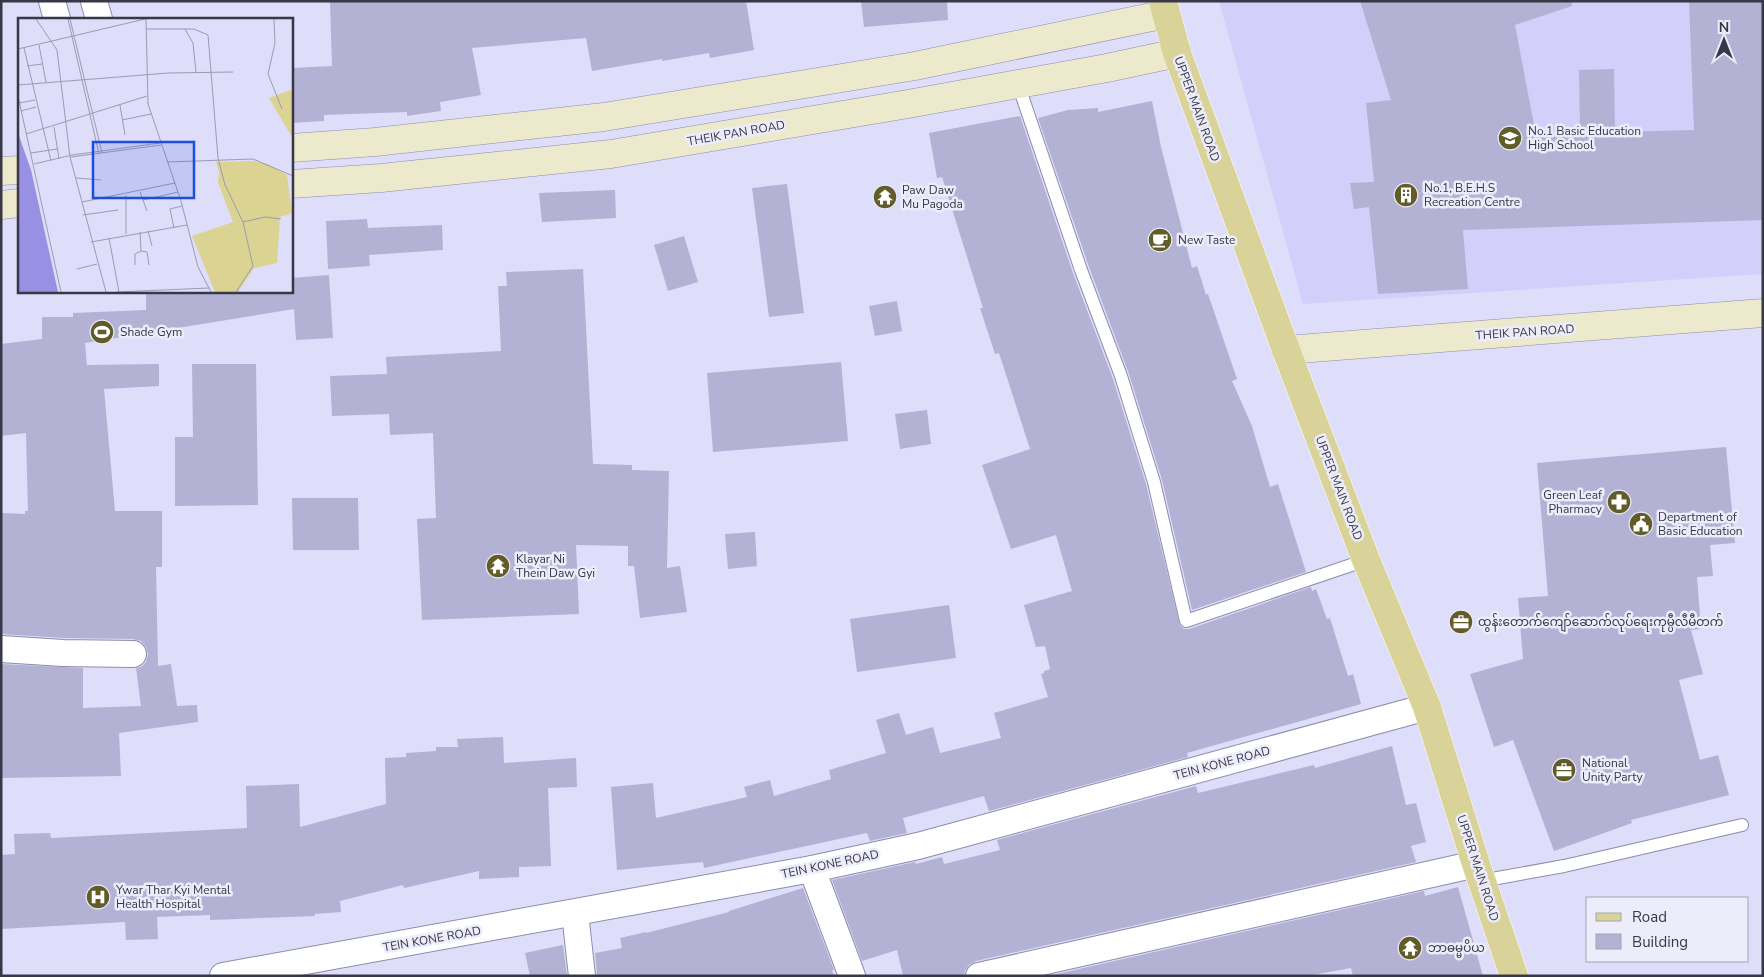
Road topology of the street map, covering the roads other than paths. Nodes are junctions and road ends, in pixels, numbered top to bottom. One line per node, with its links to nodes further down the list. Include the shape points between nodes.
1 (52, 1): 4 (street)
2 (94, 1): 5 (street)
3 (1164, 8): 6 (main road, UPPER MAIN ROAD); 8 (street, via 915,66 604,117)
4 (57, 18)
5 (99, 18)
6 (1177, 53): 7 (street, THEIK PAN ROAD); 15 (main road, UPPER MAIN ROAD)
7 (1018, 84): 11 (street, THEIK PAN ROAD, via 611,154); 16 (lane, via 1124,385 1154,482 1186,621)
8 (292, 148)
9 (18, 170): 10 (street)
10 (1, 172)
11 (292, 184)
12 (18, 203): 13 (street)
13 (1, 205)
14 (1763, 313): 15 (street, THEIK PAN ROAD)
15 (1286, 350): 16 (main road, UPPER MAIN ROAD)
16 (1366, 560): 19 (main road, UPPER MAIN ROAD)
17 (1, 649): 18 (street)
18 (134, 654)
19 (1427, 707): 21 (street, TEIN KONE ROAD, via 918,846); 22 (main road, UPPER MAIN ROAD)
20 (1742, 825): 22 (lane, via 1564,866)
21 (812, 869): 23 (street, TEIN KONE ROAD); 26 (street)
22 (1478, 872): 27 (street); 28 (main road, UPPER MAIN ROAD)
23 (575, 913): 24 (street, TEIN KONE ROAD); 25 (street)
24 (223, 976)
25 (582, 976)
26 (852, 976)
27 (979, 976)
28 (1514, 976)

